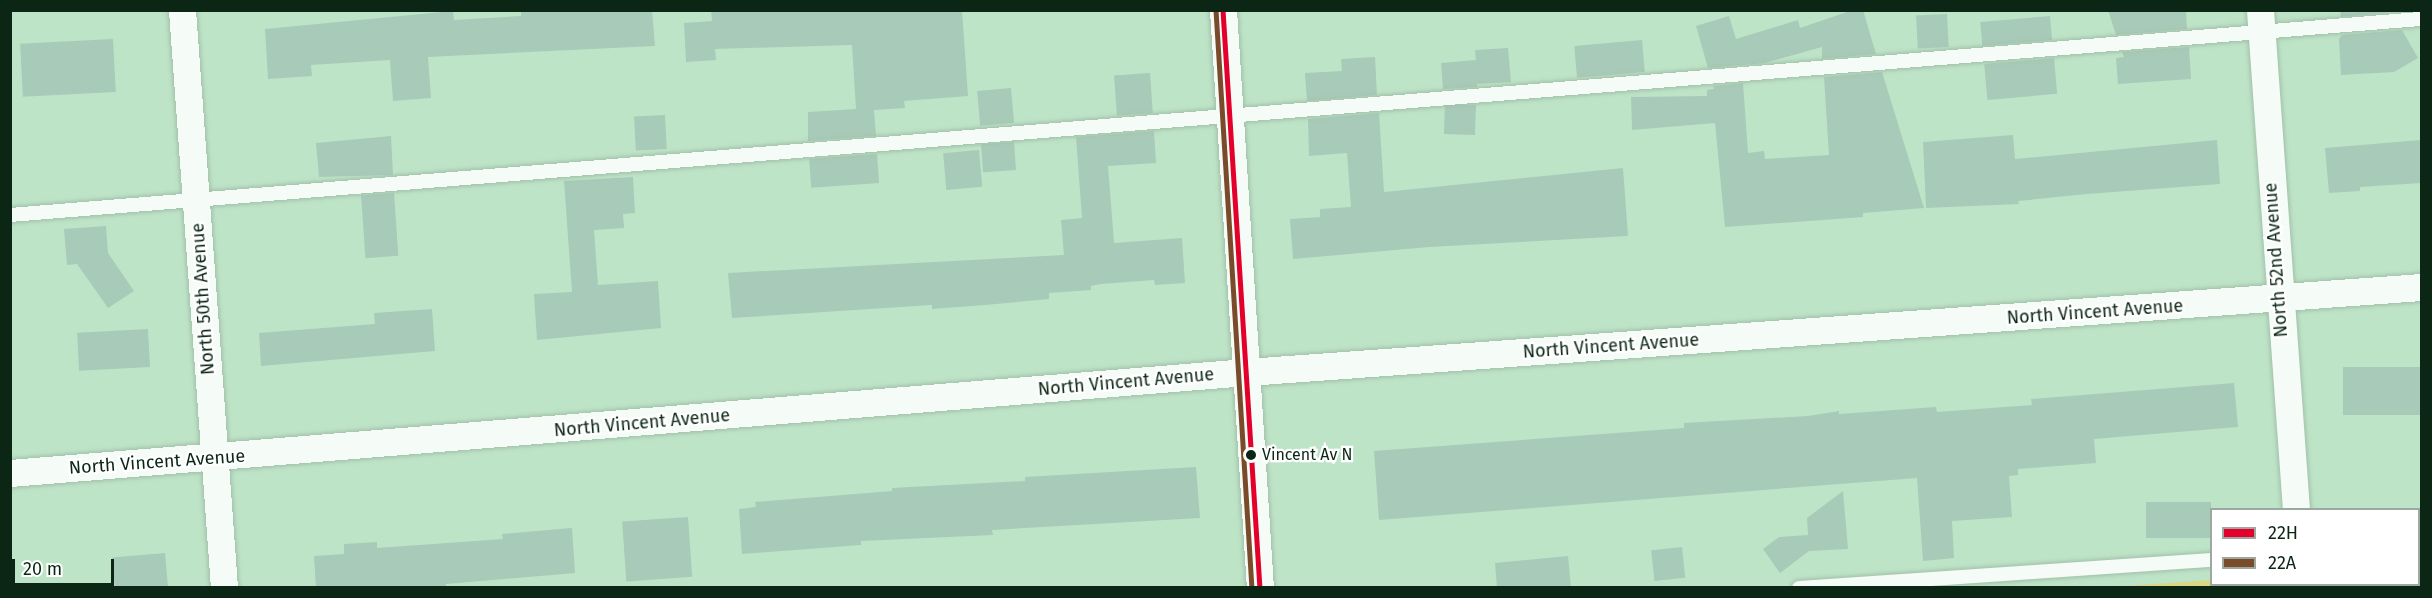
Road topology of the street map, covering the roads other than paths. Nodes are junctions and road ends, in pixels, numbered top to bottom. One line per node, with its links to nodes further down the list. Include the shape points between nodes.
1 (182, 10): 6 (street, North 50th Avenue)
2 (1223, 10): 5 (street)
3 (2421, 19): 4 (lane)
4 (2261, 21): 5 (lane); 9 (street, North 52nd Avenue)
5 (1229, 117): 6 (lane); 10 (street)
6 (196, 199): 7 (lane); 11 (street, North 50th Avenue)
7 (10, 215)
8 (2421, 287): 9 (street, North Vincent Avenue)
9 (2279, 298): 10 (street, North Vincent Avenue); 13 (street, North 52nd Avenue)
10 (1247, 372): 11 (street, North Vincent Avenue); 16 (street)
11 (215, 458): 12 (street, North Vincent Avenue); 15 (street, North 50th Avenue)
12 (10, 473)
13 (2296, 508)
14 (2210, 560): 17 (lane)
15 (224, 588)
16 (1260, 588)
17 (1799, 588)

